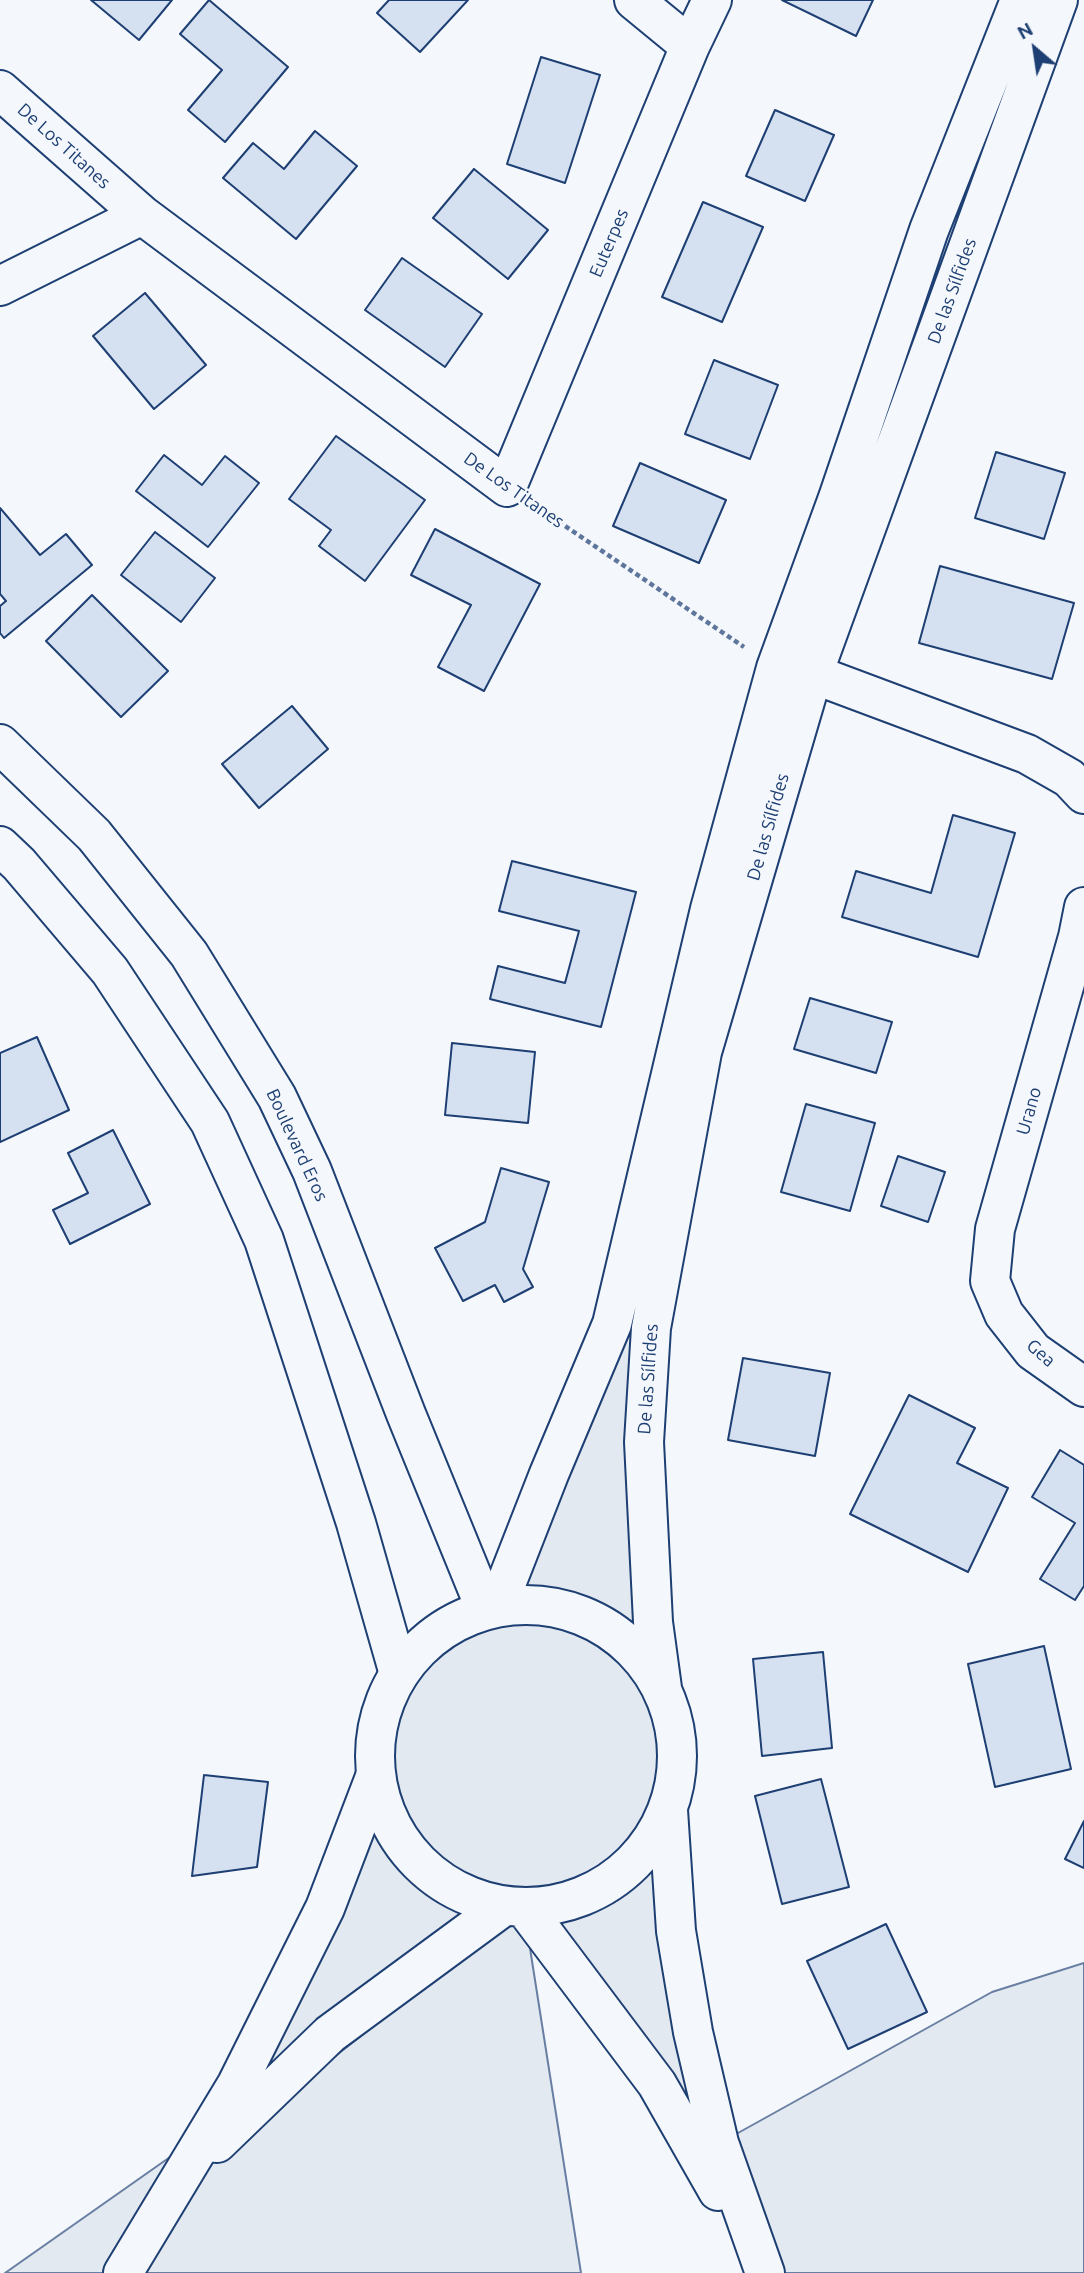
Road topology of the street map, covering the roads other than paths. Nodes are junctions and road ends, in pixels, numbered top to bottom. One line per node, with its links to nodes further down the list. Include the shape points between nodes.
1 (634, 0): 5 (main road)
2 (712, 0): 5 (main road, Euterpes)
3 (1020, 0): 10 (main road, De las Sílfides, via 929,230)
4 (1058, 0): 11 (main road, De las Sílfides)
5 (691, 46): 9 (main road, Euterpes)
6 (0, 89): 7 (main road, De Los Titanes)
7 (142, 215): 8 (main road); 9 (main road, De Los Titanes)
8 (0, 286)
9 (507, 487)
10 (776, 668): 11 (main road); 18 (main road, De las Sílfides, via 710,909 612,1324)
11 (813, 674): 13 (main road, via 1027,754 1069,778); 20 (main road, De las Sílfides, via 702,1052 650,1328 644,1442 653,1622)
12 (0, 744): 18 (main road, Boulevard Eros, via 94,835 189,954 277,1097 312,1171 401,1401)
13 (1084, 794)
14 (0, 846): 19 (main road, via 110,971 210,1122 264,1240 356,1523)
15 (1084, 907): 16 (main road, Urano, via 995,1230 990,1281)
16 (1004, 1314): 17 (main road, Gea, via 1033,1351)
17 (1084, 1387)
18 (492, 1609): 19 (main road, via 460,1619 437,1634); 20 (main road, via 530,1605 593,1619 621,1637 644,1660)
19 (399, 1674): 21 (main road, via 380,1718)
20 (662, 1688): 22 (main road, via 675,1727 678,1769)
21 (375, 1777): 23 (main road, via 390,1824 418,1863 457,1892); 24 (main road, via 325,1908 237,2084)
22 (668, 1810): 23 (main road, via 645,1849 612,1881 570,1901); 25 (main road, via 676,1931 693,2032 719,2144)
23 (514, 1907): 24 (main road, via 330,2034); 25 (main road, via 657,2084)
24 (178, 2181): 26 (main road)
25 (764, 2272)
26 (123, 2273)

